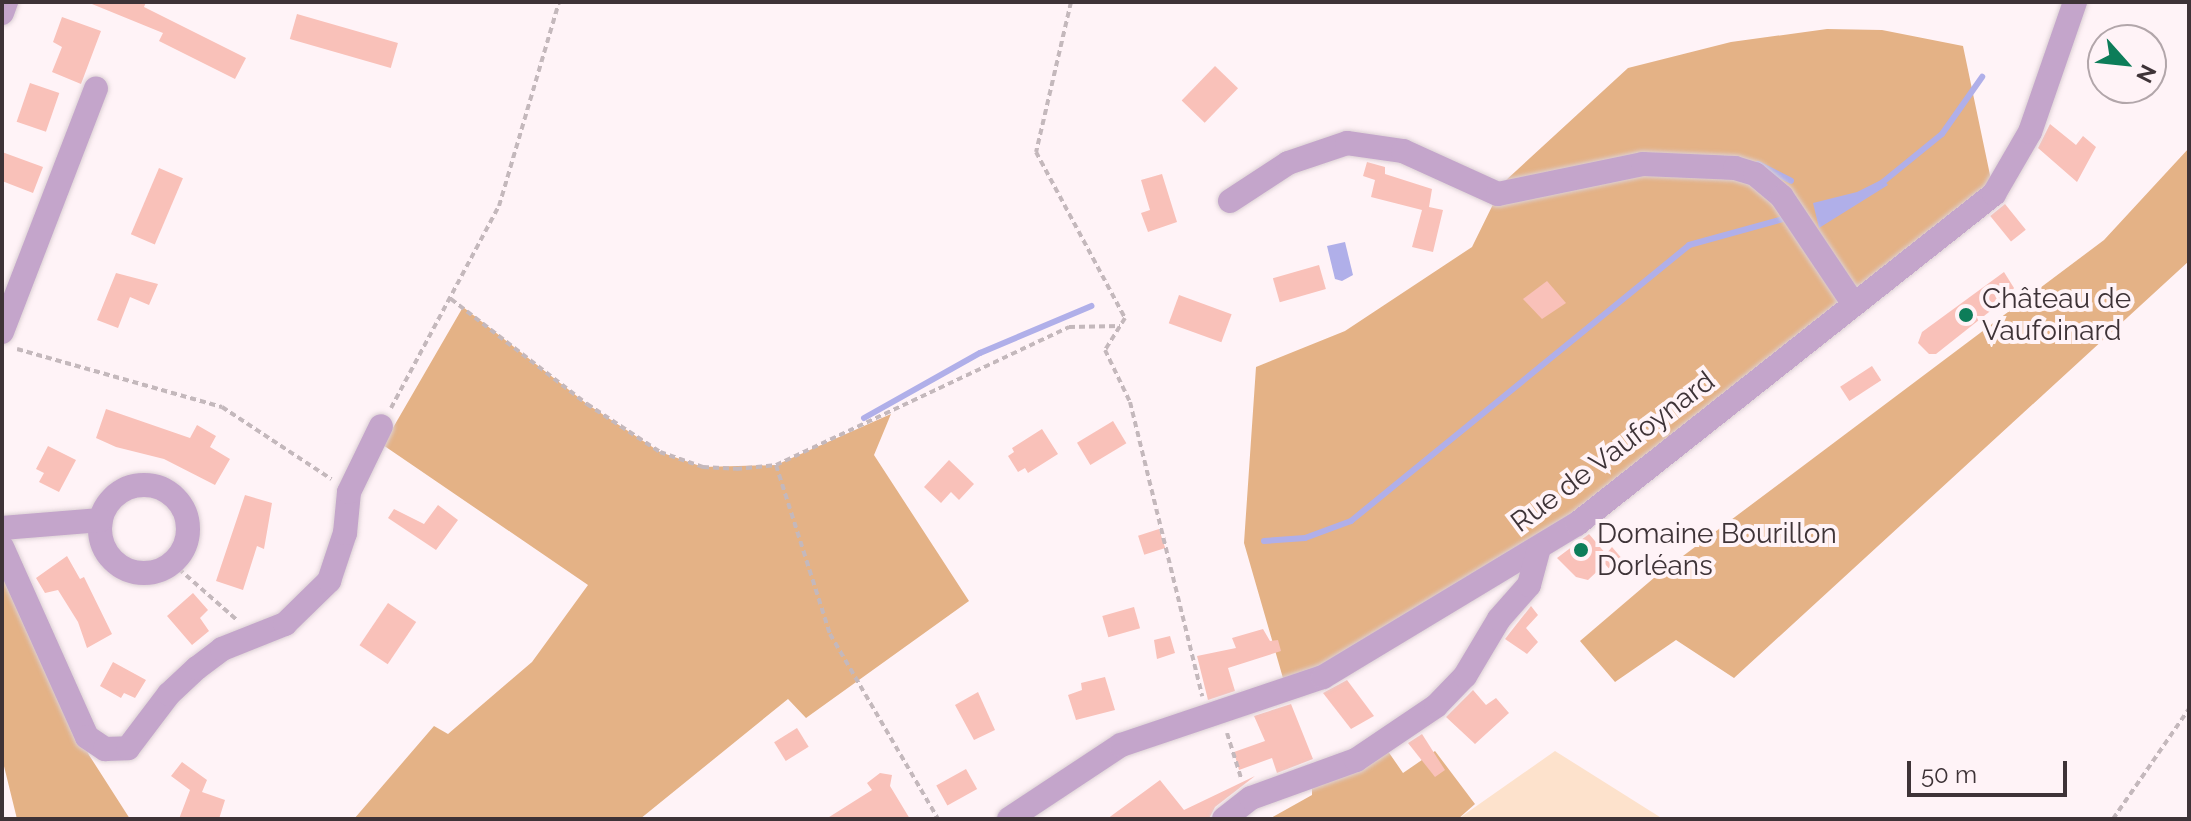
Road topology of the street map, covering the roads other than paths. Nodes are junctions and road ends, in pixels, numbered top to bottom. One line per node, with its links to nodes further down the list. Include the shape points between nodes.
1 (6, 2): 3 (street)
2 (2075, 2): 6 (street, Rue de Vaufoynard, via 2030,132 1994,194)
3 (2, 13)
4 (96, 88): 7 (street)
5 (1230, 201): 6 (street, via 1299,157 1347,143 1403,151 1498,194 1643,164 1735,168 1755,174 1782,197)
6 (1853, 303): 12 (street, Rue de Vaufoynard, via 1721,413)
7 (2, 332)
8 (381, 426): 11 (street, via 349,492 345,533 329,581 285,624 222,649 197,668 169,694 128,748 105,749 87,737)
9 (101, 520): 9 (street, via 105,548 125,568 153,572 171,562 188,532 187,518 171,493 143,484 116,495); 10 (street)
10 (2, 528)
11 (2, 547)
12 (1539, 548): 13 (street, Rue de Vaufoynard, via 1323,677 1121,745); 14 (street, via 1529,585 1499,619 1465,676 1436,706 1356,760 1251,798)
13 (1009, 819)
14 (1224, 819)

